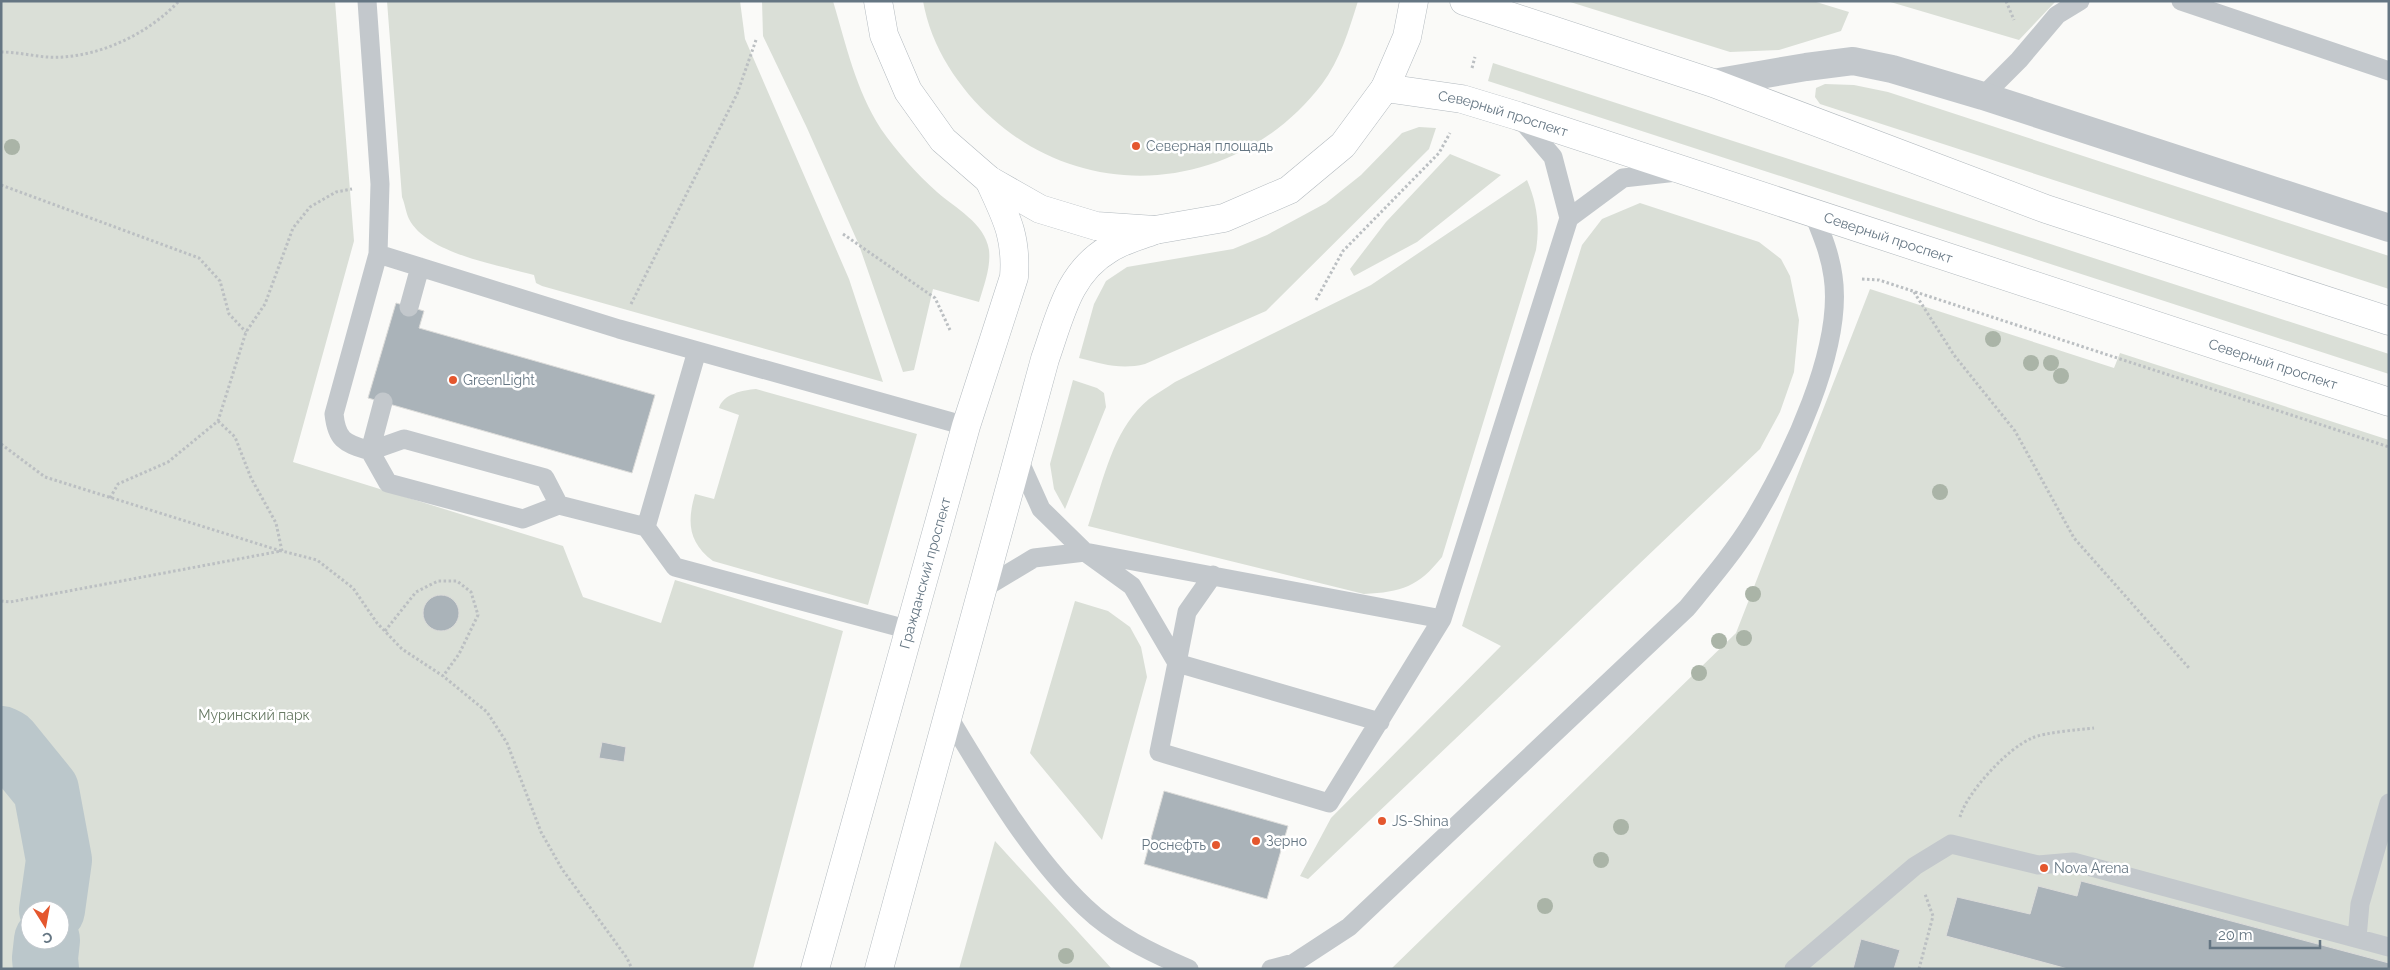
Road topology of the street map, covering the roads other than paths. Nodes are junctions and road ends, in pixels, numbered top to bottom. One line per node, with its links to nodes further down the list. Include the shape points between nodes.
1 (367, 1): 18 (lane, via 380,184)
2 (878, 1): 13 (main road, via 884,35 908,90 943,140)
3 (1414, 1): 9 (main road, via 1407,37)
4 (1464, 1): 8 (main road)
5 (2080, 1): 10 (lane, via 2057,15)
6 (2181, 1): 7 (lane)
7 (2389, 71)
8 (1713, 83): 10 (street, via 1853,61); 21 (main road, via 2046,209)
9 (1385, 88): 11 (main road, Северный проспект, via 1462,99); 17 (main road, via 1343,145 1288,190 1224,218)
10 (1983, 96): 16 (street)
11 (1518, 116): 12 (main road, Северный проспект); 15 (lane, via 1553,158)
12 (1684, 171): 14 (main road, Северный проспект); 15 (lane, via 1623,178)
13 (988, 180): 17 (main road, via 1040,209 1096,226); 25 (main road, Гражданский проспект, via 1010,225 1016,253 1014,277)
14 (1814, 215): 24 (main road, Северный проспект); 44 (lane, via 1827,248 1833,278 1832,329 1824,367 1795,440 1753,520 1723,565 1687,608 1349,927 1294,963)
15 (1569, 218): 33 (lane)
16 (2389, 228)
17 (1155, 230): 27 (main road, via 1109,248 1084,268 1070,290 1045,359)
18 (378, 254): 19 (lane); 26 (lane, via 334,414 336,430 345,443)
19 (420, 267): 20 (lane); 22 (lane)
20 (409, 307)
21 (2389, 321)
22 (697, 351): 25 (lane); 29 (lane)
23 (383, 402): 26 (lane)
24 (2389, 402)
25 (966, 426): 34 (main road, Гражданский проспект)
26 (370, 451): 28 (lane, via 404,439 545,478); 28 (lane, via 388,483 523,519)
27 (1018, 460): 30 (lane, via 1041,509); 32 (main road)
28 (559, 505): 29 (lane)
29 (646, 527): 34 (lane, via 675,567)
30 (1086, 552): 31 (lane); 32 (lane, via 1034,558); 35 (lane, via 1132,586)
31 (1213, 575): 33 (lane); 35 (lane, via 1187,612)
32 (984, 588): 36 (main road)
33 (1442, 619): 37 (lane)
34 (910, 630): 41 (main road, Гражданский проспект)
35 (1177, 664): 37 (lane); 37 (lane, via 1159,752 1329,803)
36 (948, 716): 42 (main road); 43 (lane, via 994,793 1070,892 1086,908 1139,947)
37 (1380, 722)
38 (2389, 803): 39 (lane, via 2360,904)
39 (2357, 938): 40 (lane); 45 (lane, via 2073,862 2038,865 1951,844 1915,866)
40 (2389, 947)
41 (815, 969)
42 (879, 969)
43 (1189, 969)
44 (1271, 969)
45 (1794, 969)

